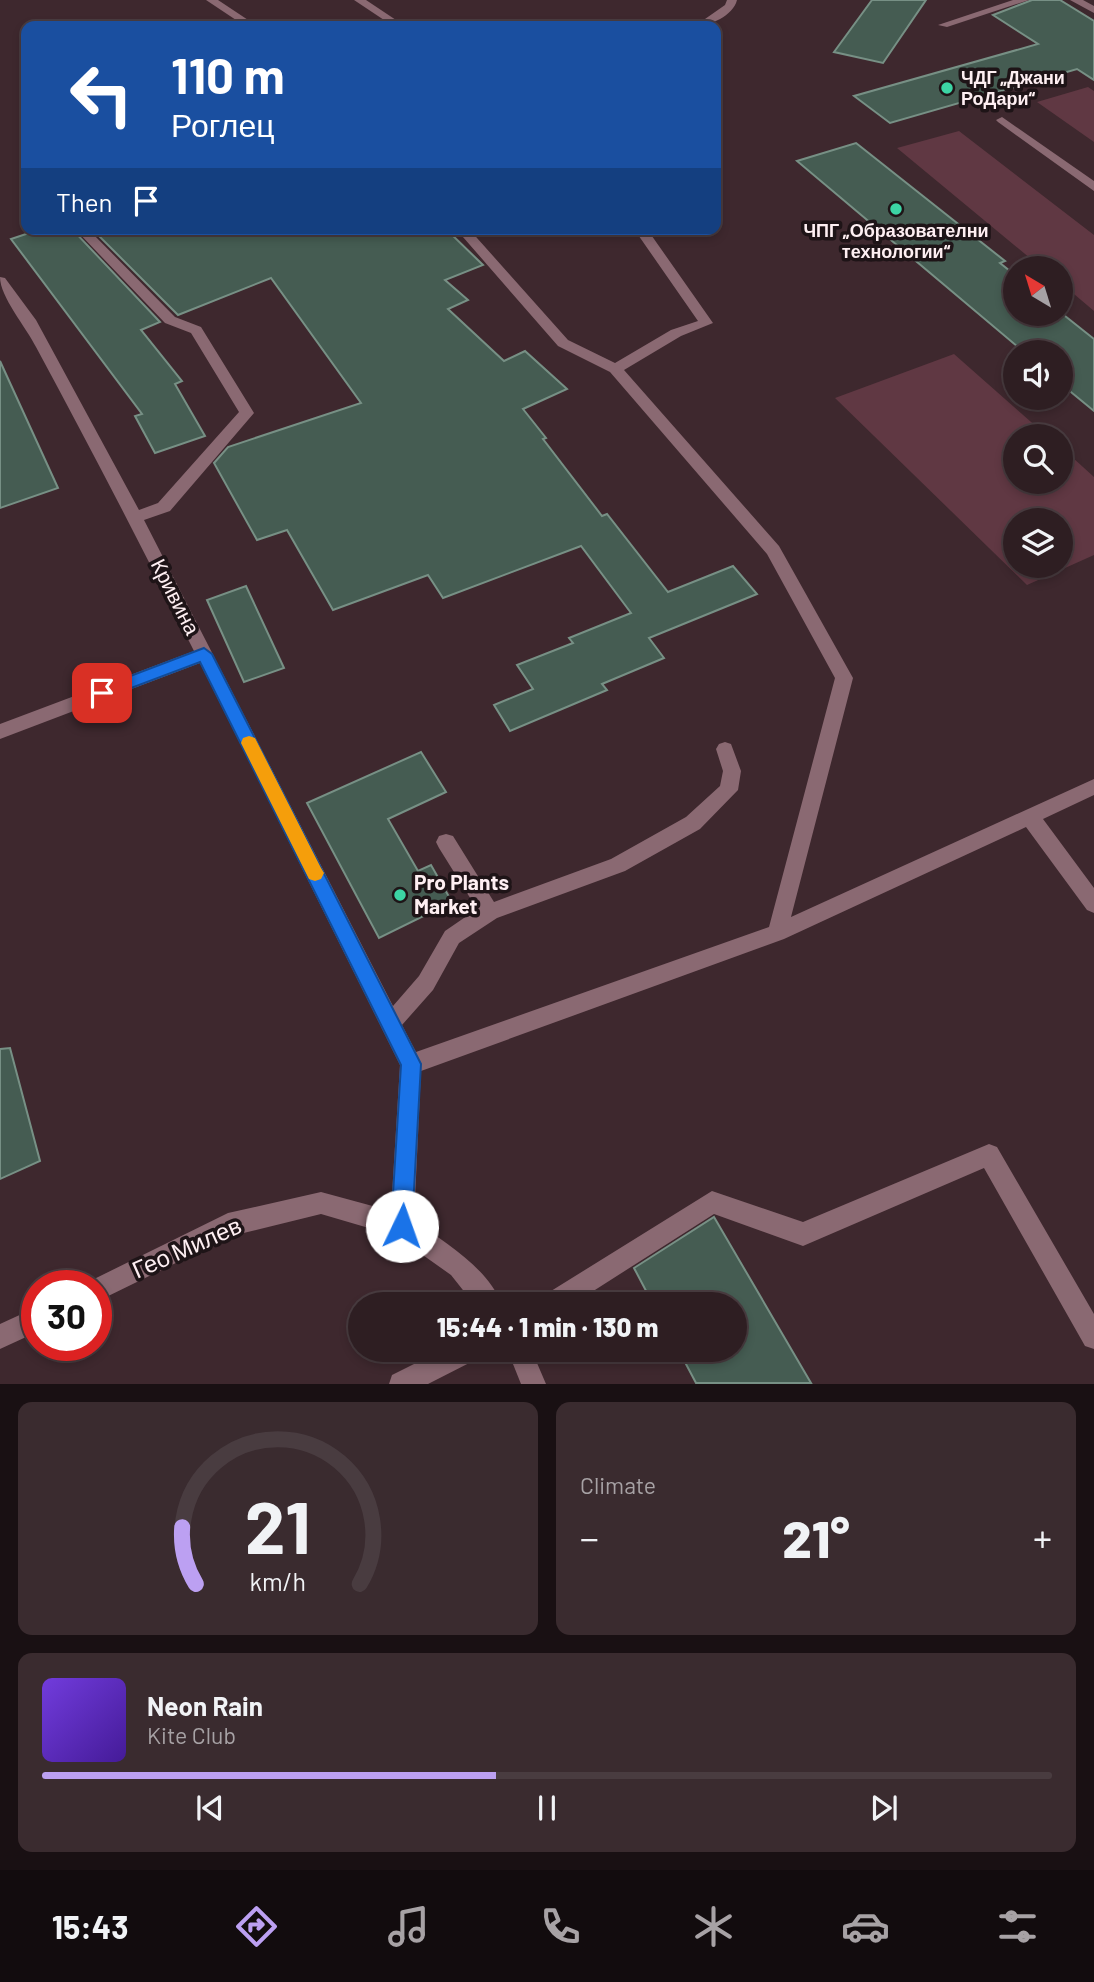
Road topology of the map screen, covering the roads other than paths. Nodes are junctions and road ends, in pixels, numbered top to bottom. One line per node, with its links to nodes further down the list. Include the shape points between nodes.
1 (211, 0): 7 (street)
2 (359, 0): 8 (street)
3 (732, 0): 9 (street)
4 (1024, 0): 10 (street)
5 (1075, 0): 6 (street)
6 (1094, 10)
7 (244, 21)
8 (392, 21)
9 (708, 21)
10 (943, 25)
11 (1002, 120): 12 (street)
12 (1094, 187)
13 (87, 235): 18 (street, via 170,320 196,330 247,413 164,508)
14 (467, 235): 17 (street, via 563,343)
15 (644, 235): 17 (street, via 706,323 676,332)
16 (0, 281): 18 (street, Кривина, via 29,320)
17 (615, 369): 27 (street, via 773,550 844,678)
18 (135, 517): 19 (street, Кривина)
19 (204, 654): 20 (street); 28 (street, Кривина)
20 (0, 732)
21 (725, 749): 26 (street, via 732,771 729,790 693,823 618,865)
22 (1094, 788): 23 (street)
23 (1030, 817): 25 (street); 27 (street)
24 (446, 842): 26 (street)
25 (1094, 904)
26 (489, 912): 28 (street, via 452,937 426,983)
27 (777, 933): 29 (street)
28 (391, 1023): 29 (street, Кривина)
29 (411, 1064): 30 (street, Кривина)
30 (402, 1226): 31 (street, Гео Милев, via 321,1203 228,1225); 32 (street, via 459,1267)
31 (112, 1282)
32 (480, 1292)
33 (570, 1292): 36 (street, via 712,1202 803,1234 989,1155)
34 (21, 1327): 35 (street)
35 (0, 1337)
36 (1094, 1337)
37 (444, 1362): 39 (street)
38 (525, 1362): 40 (street)
39 (401, 1384)
40 (534, 1384)

